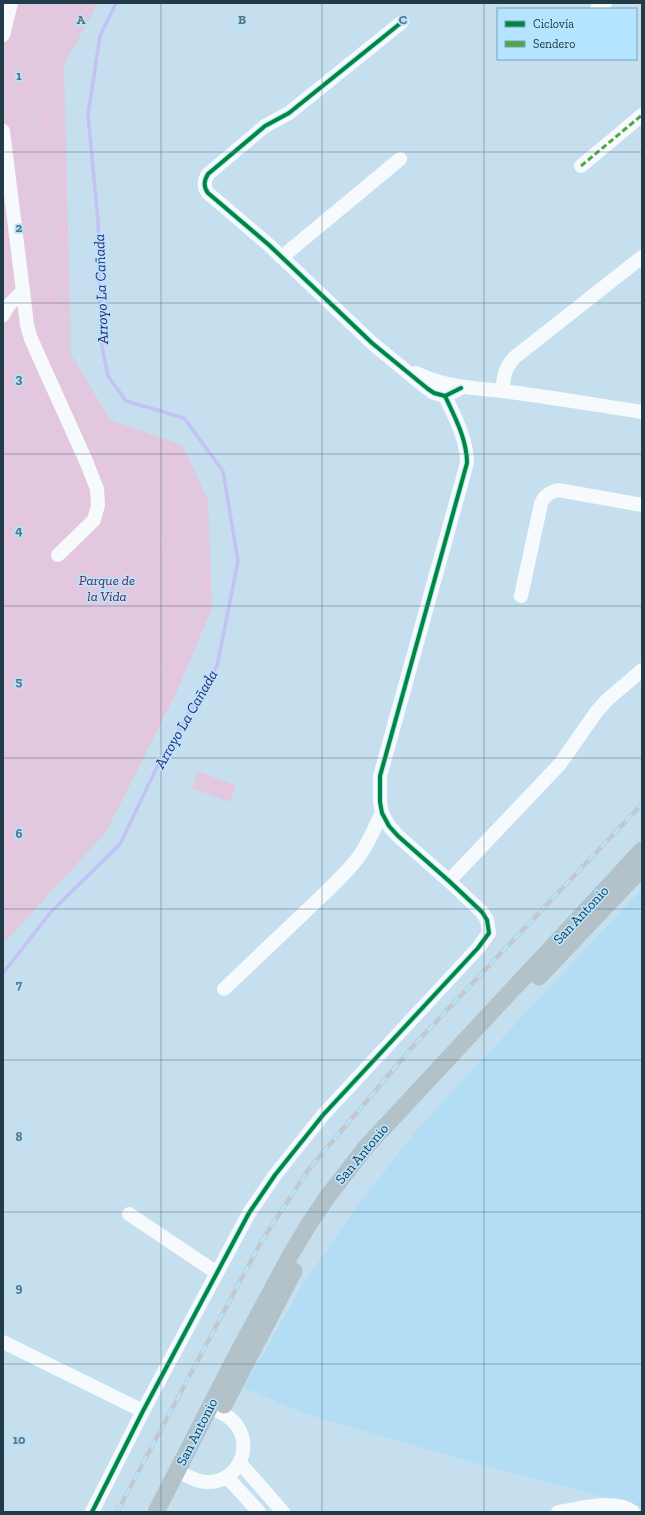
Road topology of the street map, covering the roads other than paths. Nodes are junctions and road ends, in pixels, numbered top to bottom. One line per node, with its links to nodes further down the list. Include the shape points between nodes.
1 (11, 3): 3 (street)
2 (402, 22): 8 (street, via 289,113 265,126 208,174 204,181 208,193)
3 (3, 35)
4 (642, 114): 7 (street)
5 (3, 131): 10 (street)
6 (400, 159): 8 (street)
7 (581, 166)
8 (282, 257): 12 (street, via 372,343)
9 (642, 257): 14 (street, via 515,357 508,364)
10 (22, 291): 11 (street); 18 (street, via 31,339 96,489 98,505 94,520)
11 (3, 315)
12 (396, 362): 13 (street, via 426,378); 15 (street, via 434,393)
13 (461, 388): 14 (street); 15 (street)
14 (502, 391): 16 (street)
15 (445, 396): 21 (street, via 465,444 467,463 380,776)
16 (642, 412)
17 (642, 505): 19 (street, via 558,490 548,494 541,504)
18 (58, 555)
19 (520, 596)
20 (642, 670): 24 (street, via 597,711 560,764)
21 (382, 813): 24 (street, via 398,836); 25 (street, via 360,855 342,876)
22 (642, 850): 29 (main road, San Antonio, via 346,1171 309,1224 270,1290)
23 (642, 868): 29 (main road, San Antonio, via 392,1134 345,1190 323,1221)
24 (449, 881): 27 (street, via 482,912 487,920 489,933 485,940 323,1115 274,1175 249,1213)
25 (224, 990)
26 (129, 1214): 27 (street)
27 (217, 1273): 30 (street)
28 (3, 1342): 30 (street)
29 (215, 1410): 31 (street, via 233,1420 241,1433 244,1448); 32 (main road, San Antonio)
30 (143, 1411): 34 (street)
31 (240, 1463): 33 (street); 38 (street)
32 (182, 1473): 33 (street, via 206,1482 216,1482); 35 (main road, San Antonio); 36 (main road, San Antonio)
33 (227, 1477): 37 (street)
34 (92, 1512)
35 (156, 1512)
36 (168, 1512)
37 (259, 1512)
38 (282, 1512)
39 (558, 1512): 40 (street, via 612,1504)
40 (633, 1512)

